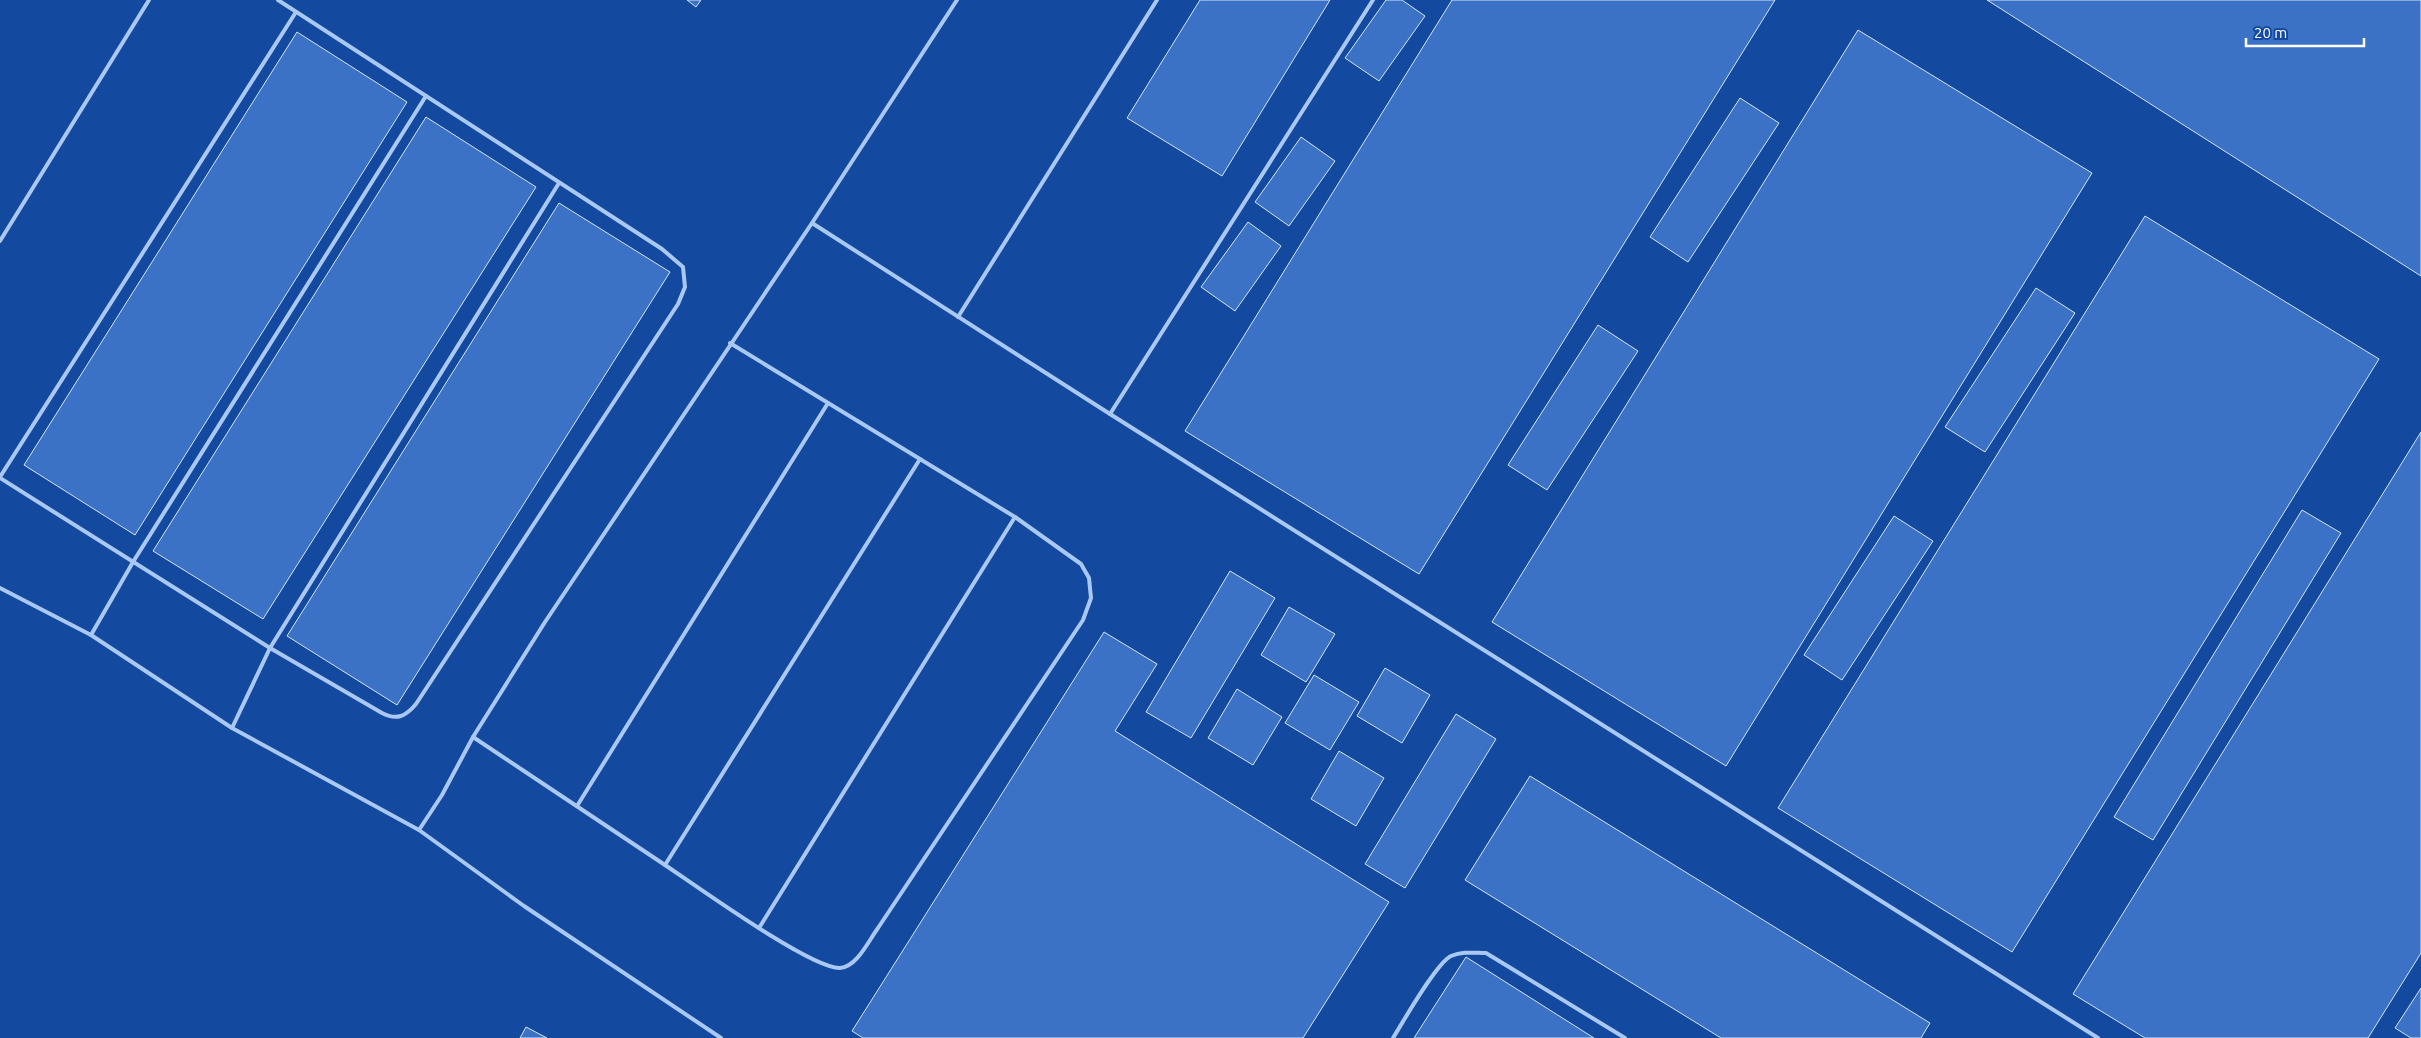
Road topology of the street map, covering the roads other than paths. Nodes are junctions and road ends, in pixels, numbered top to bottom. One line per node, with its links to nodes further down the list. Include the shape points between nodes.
1 (149, 0): 10 (lane)
2 (278, 0): 6 (lane)
3 (957, 0): 9 (lane)
4 (1157, 0): 11 (lane)
5 (1373, 0): 14 (lane)
6 (296, 12): 7 (lane); 16 (lane)
7 (426, 96): 8 (lane); 18 (lane)
8 (559, 183): 21 (lane); 21 (lane, via 662,249 683,267 685,286 678,304 410,710 401,717 392,718)
9 (812, 223): 11 (lane); 12 (lane)
10 (0, 241)
11 (958, 317): 14 (lane)
12 (730, 343): 13 (lane); 23 (lane)
13 (828, 403): 15 (lane); 24 (lane)
14 (1110, 414): 31 (lane)
15 (920, 459): 17 (lane); 26 (lane)
16 (0, 478): 18 (lane)
17 (1015, 517): 27 (lane); 27 (lane, via 1082,564 1089,578 1091,598 1083,620 850,965 842,968 827,966)
18 (133, 562): 20 (lane); 21 (lane)
19 (0, 588): 20 (lane)
20 (91, 635): 22 (lane)
21 (270, 648): 22 (lane)
22 (232, 728): 25 (lane)
23 (473, 737): 24 (lane); 25 (lane)
24 (577, 806): 26 (lane)
25 (419, 830): 28 (lane, via 524,906)
26 (665, 865): 27 (lane)
27 (759, 928)
28 (721, 1038)
29 (1393, 1038): 30 (lane, via 1449,956 1465,952 1486,954)
30 (1625, 1038)
31 (2098, 1038)

